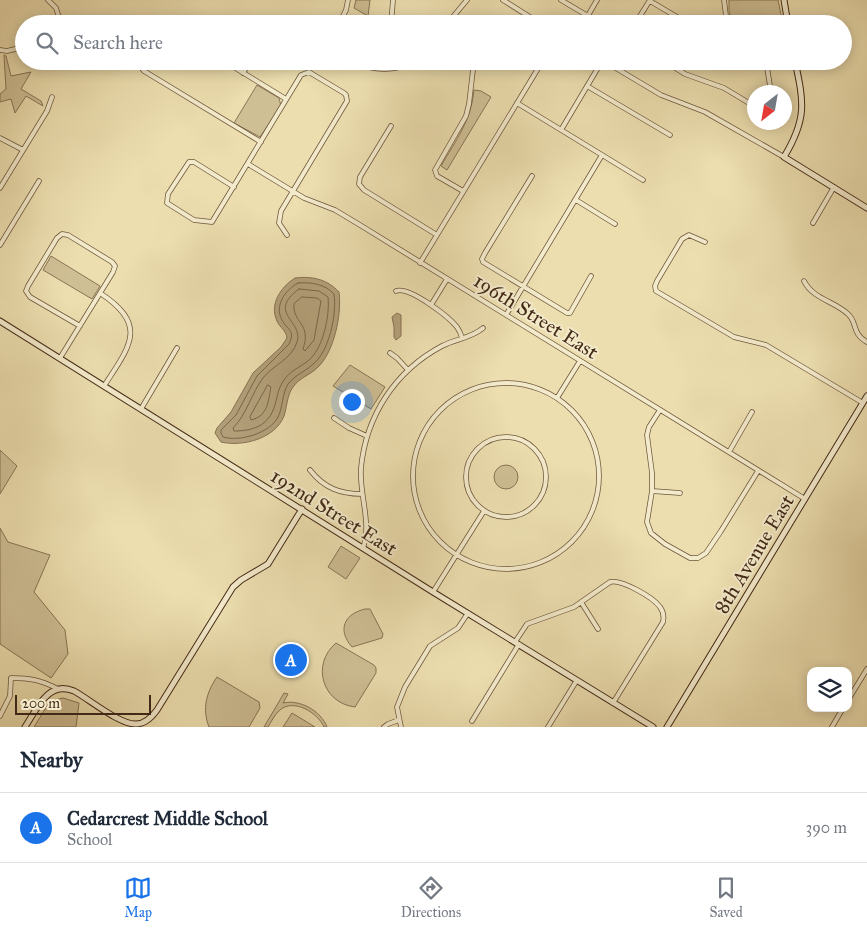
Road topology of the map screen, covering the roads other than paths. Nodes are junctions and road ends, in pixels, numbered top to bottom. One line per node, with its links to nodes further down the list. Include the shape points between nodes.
1 (48, 0): 11 (street)
2 (348, 0): 12 (street)
3 (393, 0): 13 (street)
4 (467, 0): 14 (street)
5 (503, 0): 15 (street)
6 (561, 0): 16 (street)
7 (597, 0): 17 (street)
8 (650, 0): 18 (street); 19 (street)
9 (724, 0): 20 (street)
10 (784, 0): 21 (street)
11 (58, 15)
12 (344, 15)
13 (391, 15)
14 (454, 15)
15 (527, 15)
16 (586, 15)
17 (589, 15)
18 (641, 15)
19 (674, 15)
20 (726, 15)
21 (786, 15)
22 (15, 49): 23 (street)
23 (0, 50)
24 (143, 70): 45 (street)
25 (238, 70): 34 (street)
26 (245, 70): 34 (street)
27 (473, 70): 57 (street, via 466,116 435,173)
28 (537, 70): 40 (street)
29 (597, 70): 36 (street)
30 (618, 70): 48 (street)
31 (767, 70): 35 (street)
32 (798, 70): 48 (street, via 802,92 801,119)
33 (681, 71): 39 (street, via 715,84)
34 (243, 73): 38 (street)
35 (770, 85)
36 (587, 86): 42 (street); 43 (street)
37 (52, 97): 46 (street)
38 (286, 100): 45 (street); 56 (street, via 306,72 344,93 347,99)
39 (747, 102)
40 (517, 103): 42 (street); 57 (street)
41 (391, 126): 63 (street, via 360,177 359,184)
42 (561, 130): 47 (street)
43 (670, 135)
44 (0, 138): 46 (street)
45 (261, 142): 49 (street)
46 (23, 150): 54 (street)
47 (602, 156): 51 (street); 58 (street)
48 (784, 157): 55 (street)
49 (248, 164): 53 (street); 56 (street, 196th Street East)
50 (532, 176): 70 (street, via 482,259 484,264)
51 (643, 180)
52 (39, 181): 65 (street)
53 (234, 187): 53 (street, via 211,222 194,220 167,201 168,194 190,162)
54 (0, 188)
55 (834, 188): 59 (street); 60 (street)
56 (292, 191): 62 (street, via 279,216 280,226); 66 (street, 196th Street East, via 335,210)
57 (463, 191): 63 (street)
58 (576, 200): 61 (street); 70 (street)
59 (867, 208)
60 (813, 223)
61 (616, 224)
62 (287, 235)
63 (437, 235): 66 (street)
64 (705, 242): 88 (street, via 689,235 682,239 657,281 655,290 658,294 734,337 766,345)
65 (0, 245)
66 (420, 263): 68 (street, 196th Street East)
67 (592, 276): 70 (street, via 570,313)
68 (447, 279): 73 (street); 74 (street, 196th Street East)
69 (804, 281): 79 (street, via 810,291 848,314 856,333)
70 (523, 288): 74 (street)
71 (396, 290): 73 (street, via 404,290)
72 (100, 294): 76 (street); 76 (street, via 115,266 62,234 26,291); 85 (street, via 121,309 130,325 130,344)
73 (431, 305): 78 (street, via 456,326)
74 (506, 315): 83 (street, 196th Street East)
75 (0, 321): 82 (street, 192nd Street East)
76 (80, 326): 82 (street)
77 (483, 328): 78 (street, via 475,335)
78 (462, 338): 84 (street, via 442,346)
79 (867, 342)
80 (177, 348): 89 (street)
81 (390, 353): 84 (street)
82 (60, 358): 85 (street, 192nd Street East)
83 (580, 361): 87 (street); 90 (street, 196th Street East)
84 (408, 370): 93 (street, via 386,397)
85 (104, 386): 89 (street, 192nd Street East)
86 (867, 396): 88 (street, 8th Avenue East)
87 (557, 398): 104 (street, via 586,428 598,459 598,491 585,526 559,553 530,566 497,568 476,564); 104 (street, via 526,385 486,385 451,401 428,426 414,462 417,501 432,532)
88 (863, 403): 100 (street, 8th Avenue East)
89 (141, 409): 101 (street, 192nd Street East)
90 (660, 410): 94 (street, 196th Street East); 97 (street, via 647,435)
91 (752, 412): 94 (street)
92 (334, 418): 93 (street)
93 (367, 436): 99 (street, via 361,471)
94 (729, 452): 96 (street, 196th Street East)
95 (310, 470): 99 (street, via 332,489)
96 (758, 471): 97 (street, via 710,548 698,558 684,555 651,533 647,516); 100 (street, 196th Street East)
97 (652, 491): 98 (street)
98 (680, 493)
99 (362, 494): 103 (street, via 367,532)
100 (805, 499): 125 (street, 8th Avenue East)
101 (302, 509): 103 (street, 192nd Street East); 119 (street, via 268,564 234,587 154,714)
102 (484, 511): 102 (street, via 496,516 515,516 532,508 540,499 545,487 546,468 537,451 528,443 510,436 497,437 480,445 472,455 467,466 466,485); 104 (street)
103 (363, 548): 105 (street, 192nd Street East)
104 (457, 554): 105 (street)
105 (433, 592): 107 (street, 192nd Street East)
106 (581, 602): 108 (street); 109 (street, via 527,624); 114 (street, via 614,581 650,598 663,613 661,626)
107 (468, 614): 109 (street, 192nd Street East); 117 (street, via 458,628 427,650 398,701)
108 (598, 629)
109 (517, 643): 111 (street, 192nd Street East); 118 (street)
110 (867, 669): 113 (street)
111 (577, 680): 114 (street, 192nd Street East); 123 (street)
112 (58, 689): 116 (street, via 43,681 11,678 10,696); 119 (street, via 74,691); 120 (street, via 46,695)
113 (852, 693)
114 (614, 703): 124 (street, 192nd Street East)
115 (841, 712): 126 (street)
116 (0, 716)
117 (399, 720): 121 (street); 122 (street)
118 (472, 720)
119 (135, 726)
120 (25, 727)
121 (384, 727)
122 (401, 727)
123 (548, 727)
124 (654, 727)
125 (667, 727)
126 (832, 727)

